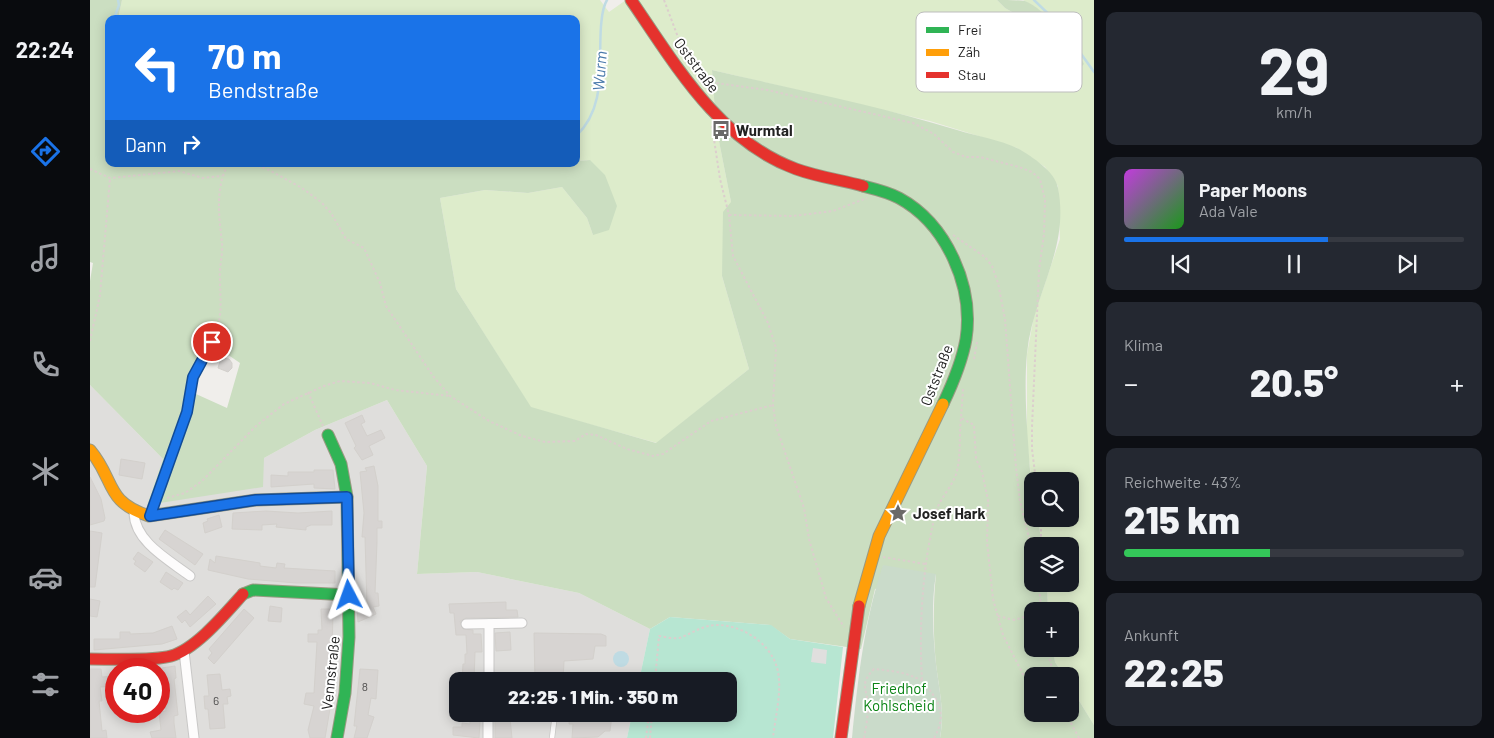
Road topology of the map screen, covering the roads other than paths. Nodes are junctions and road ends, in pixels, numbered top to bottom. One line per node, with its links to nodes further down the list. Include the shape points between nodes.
1 (632, 2): 23 (street, Oststraße, via 703,99 731,130 793,168 898,198 920,213 946,246 962,284 966,301 963,352 947,396 875,549 861,593)
2 (212, 342): 5 (lane, via 193,377 187,412)
3 (328, 435): 6 (street, Vennstraße, via 341,464)
4 (90, 450): 7 (street, via 109,488 120,503)
5 (164, 481): 8 (street)
6 (347, 497): 8 (street, via 256,500); 10 (street, Vennstraße)
7 (134, 512): 8 (street); 9 (street, via 145,540)
8 (150, 516)
9 (190, 576)
10 (349, 595): 14 (street, via 253,590 244,594); 20 (street, Vennstraße, via 345,693)
11 (522, 623): 13 (street)
12 (466, 624): 13 (street)
13 (489, 624): 16 (street)
14 (184, 651): 15 (street, via 169,657); 19 (street)
15 (90, 659)
16 (489, 672)
17 (488, 722): 21 (street)
18 (554, 722): 22 (lane)
19 (194, 738)
20 (337, 738)
21 (488, 738)
22 (552, 738)
23 (841, 738)

